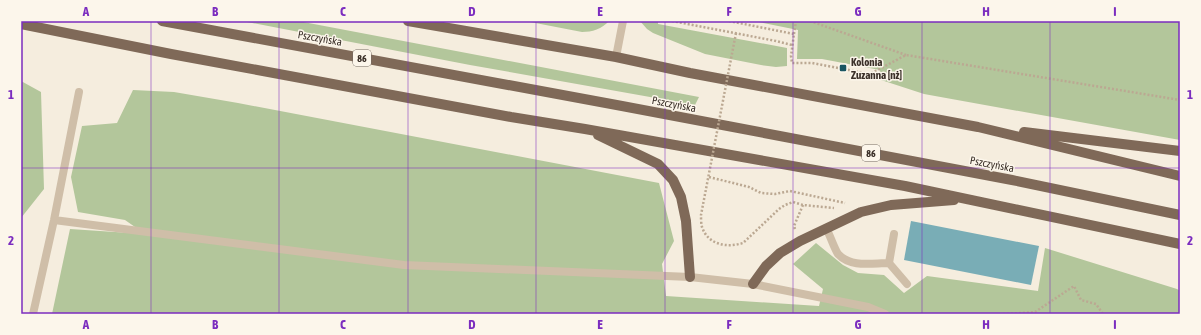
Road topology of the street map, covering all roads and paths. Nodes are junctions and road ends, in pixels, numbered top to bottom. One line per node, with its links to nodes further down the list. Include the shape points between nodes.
1 (162, 21): 22 (main road, Pszczyńska / 86, via 622,106)
2 (408, 21): 13 (main road)
3 (623, 21): 13 (lane)
4 (672, 21): 9 (path)
5 (729, 21): 10 (path)
6 (796, 21): 10 (path)
7 (810, 21): 12 (path)
8 (21, 24): 17 (main road, via 187,57)
9 (736, 33): 11 (path); 20 (path, bridge)
10 (794, 34): 11 (path)
11 (792, 45): 12 (path, via 792,63 812,63 870,74)
12 (906, 55): 15 (path)
13 (616, 57): 16 (main road)
14 (79, 92): 23 (lane)
15 (1180, 100)
16 (978, 127): 18 (main road); 19 (main road)
17 (585, 129): 21 (main road, via 905,186); 28 (main road, via 658,164 672,180 681,197 686,221)
18 (1180, 151)
19 (1180, 176)
20 (709, 178): 20 (path, bridge, via 701,215 702,227 709,238 727,246 743,243 784,205 793,202 835,208 846,204 790,191 761,193 749,186)
21 (964, 200): 24 (main road, via 892,205 861,212); 26 (main road)
22 (1180, 214)
23 (54, 220): 28 (lane, via 404,265); 31 (lane)
24 (826, 228): 27 (lane, via 838,253 848,261 860,264); 29 (main road, via 780,253 766,266)
25 (894, 234): 27 (lane)
26 (1180, 244)
27 (889, 263): 30 (lane)
28 (690, 277): 29 (lane)
29 (753, 284): 32 (lane, via 868,307)
30 (907, 284)
31 (33, 314)
32 (885, 314)
33 (1003, 314): 34 (path, via 1035,312 1074,286 1082,300 1096,304)
34 (1102, 314)

